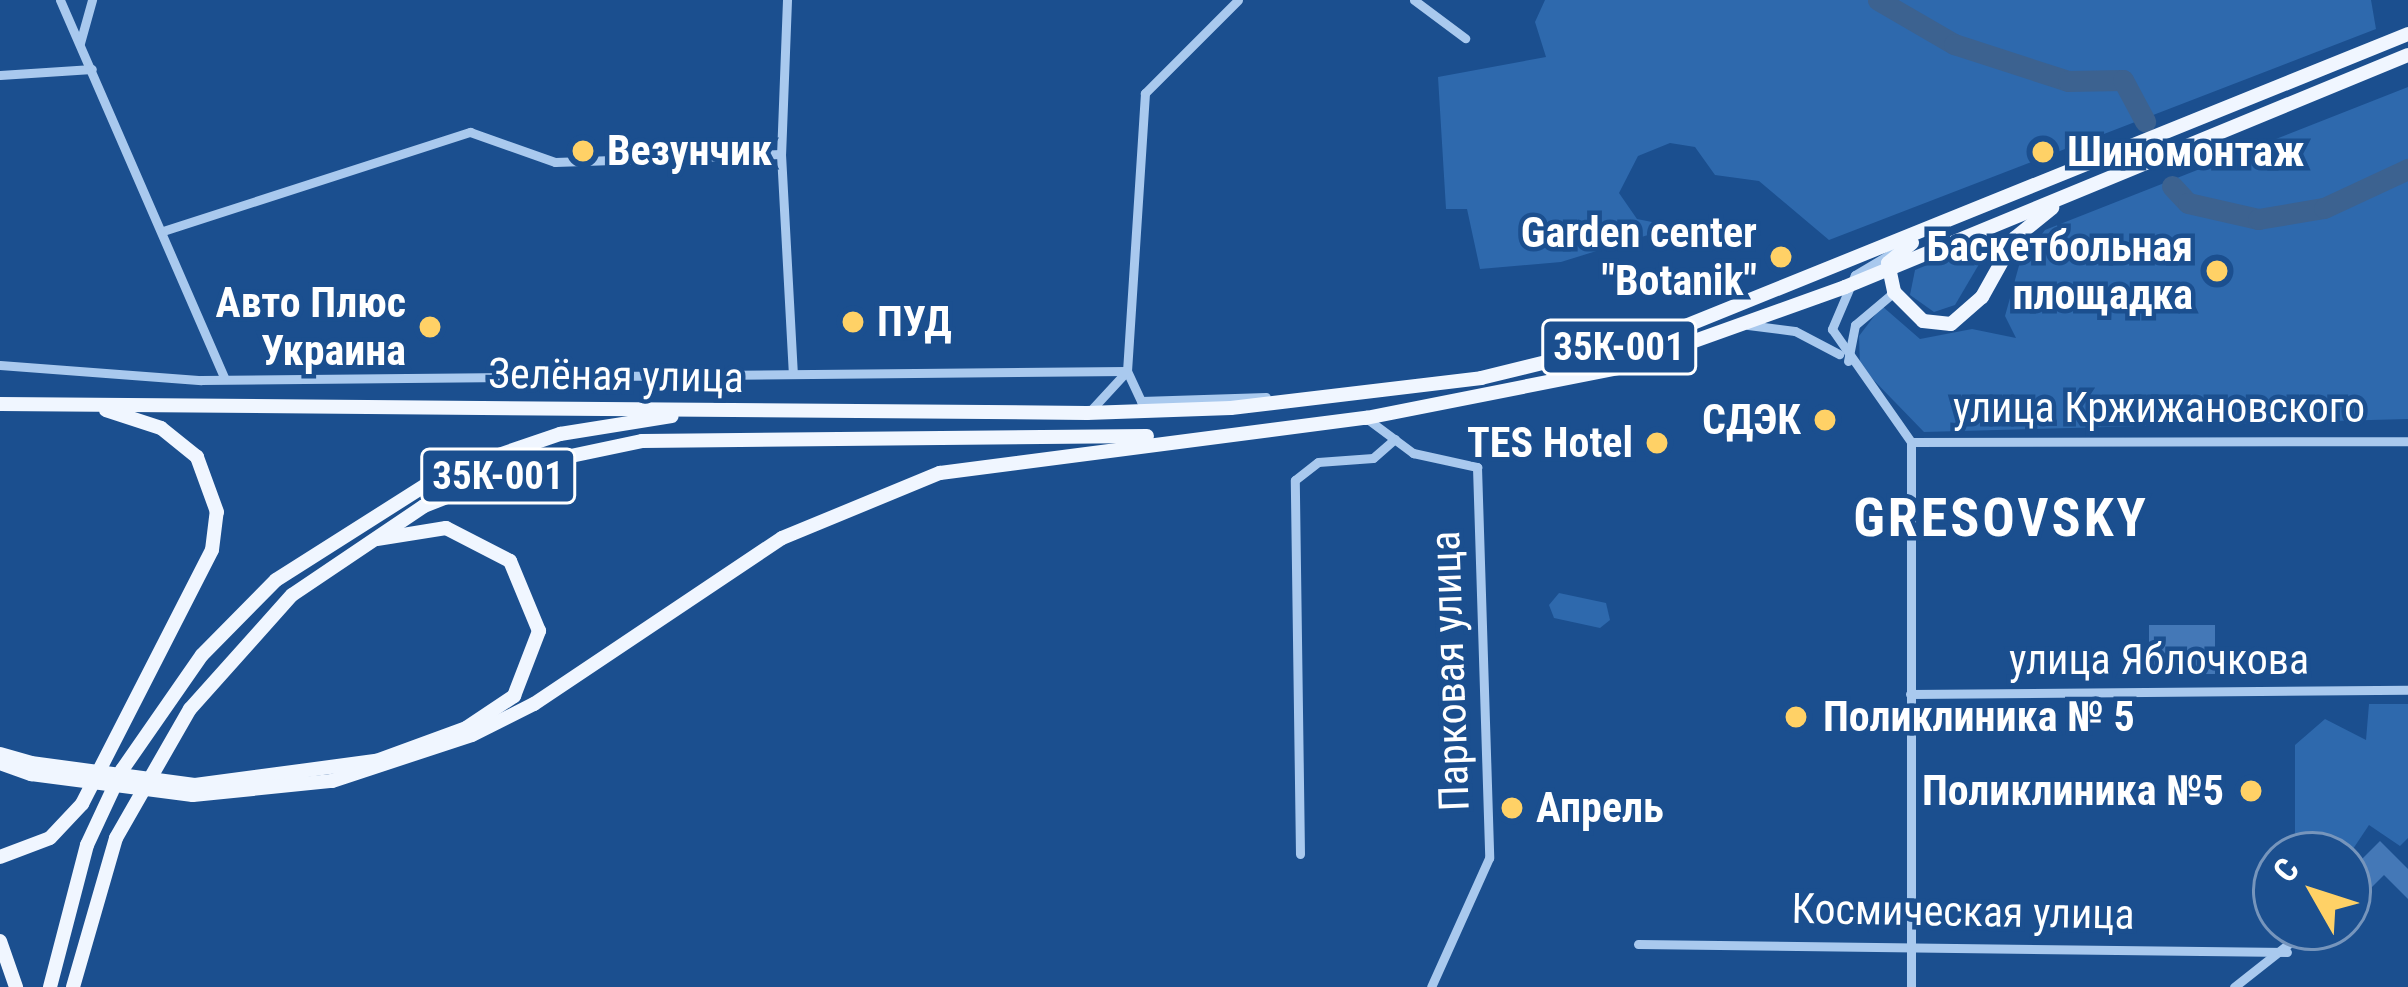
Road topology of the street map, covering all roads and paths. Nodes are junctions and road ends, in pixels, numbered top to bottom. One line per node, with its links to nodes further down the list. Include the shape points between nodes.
1 (60, 0): 8 (street)
2 (92, 0): 8 (street)
3 (787, 0): 12 (street)
4 (1238, 0): 24 (street, via 1145,93)
5 (1414, 0): 7 (street)
6 (2408, 34): 14 (main road, 35К-001)
7 (1465, 38)
8 (80, 43): 10 (street)
9 (2408, 56): 13 (main road, 35К-001)
10 (92, 69): 11 (street); 15 (street)
11 (0, 75)
12 (781, 154): 15 (street, via 555,162 470,132); 23 (street)
13 (2069, 195): 17 (main road, 35К-001); 19 (main road, via 2015,238 1961,319 1923,321)
14 (1986, 206): 16 (main road); 26 (main road, 35К-001, via 1653,337)
15 (163, 231): 25 (street)
16 (1907, 245): 17 (main road); 18 (street)
17 (1886, 271): 18 (main road, 35К-001); 19 (main road)
18 (1845, 287): 20 (main road, 35К-001); 21 (street, via 1832,329)
19 (1894, 292): 21 (street, via 1855,325)
20 (1745, 325): 21 (street, via 1796,331); 31 (main road, 35К-001, via 1618,368)
21 (1848, 361): 35 (street)
22 (0, 365): 25 (street)
23 (793, 374): 24 (street); 25 (street)
24 (1128, 376): 26 (street, via 1154,403); 30 (street)
25 (225, 379)
26 (1360, 395): 30 (main road, Зелёная улица / 35К-001)
27 (0, 404): 28 (main road, Зелёная улица / 35К-001)
28 (86, 405): 29 (main road, Зелёная улица / 35К-001); 44 (main road, via 161,428 197,457 213,491 216,533 82,804 50,838)
29 (706, 411): 30 (main road, Зелёная улица / 35К-001); 50 (main road, via 560,434 471,463 348,526 276,580 202,656 122,770 81,864)
30 (1087, 413)
31 (1366, 418): 32 (main road, 35К-001); 33 (street, Парковая улица)
32 (1190, 437): 36 (main road, 35К-001, via 642,441 481,482); 42 (main road, via 1013,458 867,497 782,538 472,735 332,781)
33 (1395, 439): 43 (street, via 1373,458 1318,462 1295,480); 52 (street, Парковая улица, via 1477,467 1489,858)
34 (2408, 441): 35 (street, улица Кржижановского)
35 (1911, 442): 38 (street)
36 (360, 544): 42 (main road, via 446,528 497,549 519,572 538,619 524,683 489,716 376,760); 51 (main road, 35К-001, via 258,627 168,741 116,838)
37 (2408, 690): 38 (street, улица Яблочкова)
38 (1910, 694): 47 (street)
39 (0, 754): 41 (main road)
40 (0, 764): 41 (main road)
41 (31, 768): 42 (main road, bridge)
42 (194, 790)
43 (1300, 854)
44 (0, 856)
45 (0, 941): 49 (main road)
46 (1638, 944): 47 (street, Космическая улица)
47 (1912, 945): 48 (street, Космическая улица); 53 (street)
48 (2287, 952): 54 (street)
49 (16, 987)
50 (50, 987)
51 (73, 987)
52 (1431, 987)
53 (1911, 987)
54 (2234, 987)

